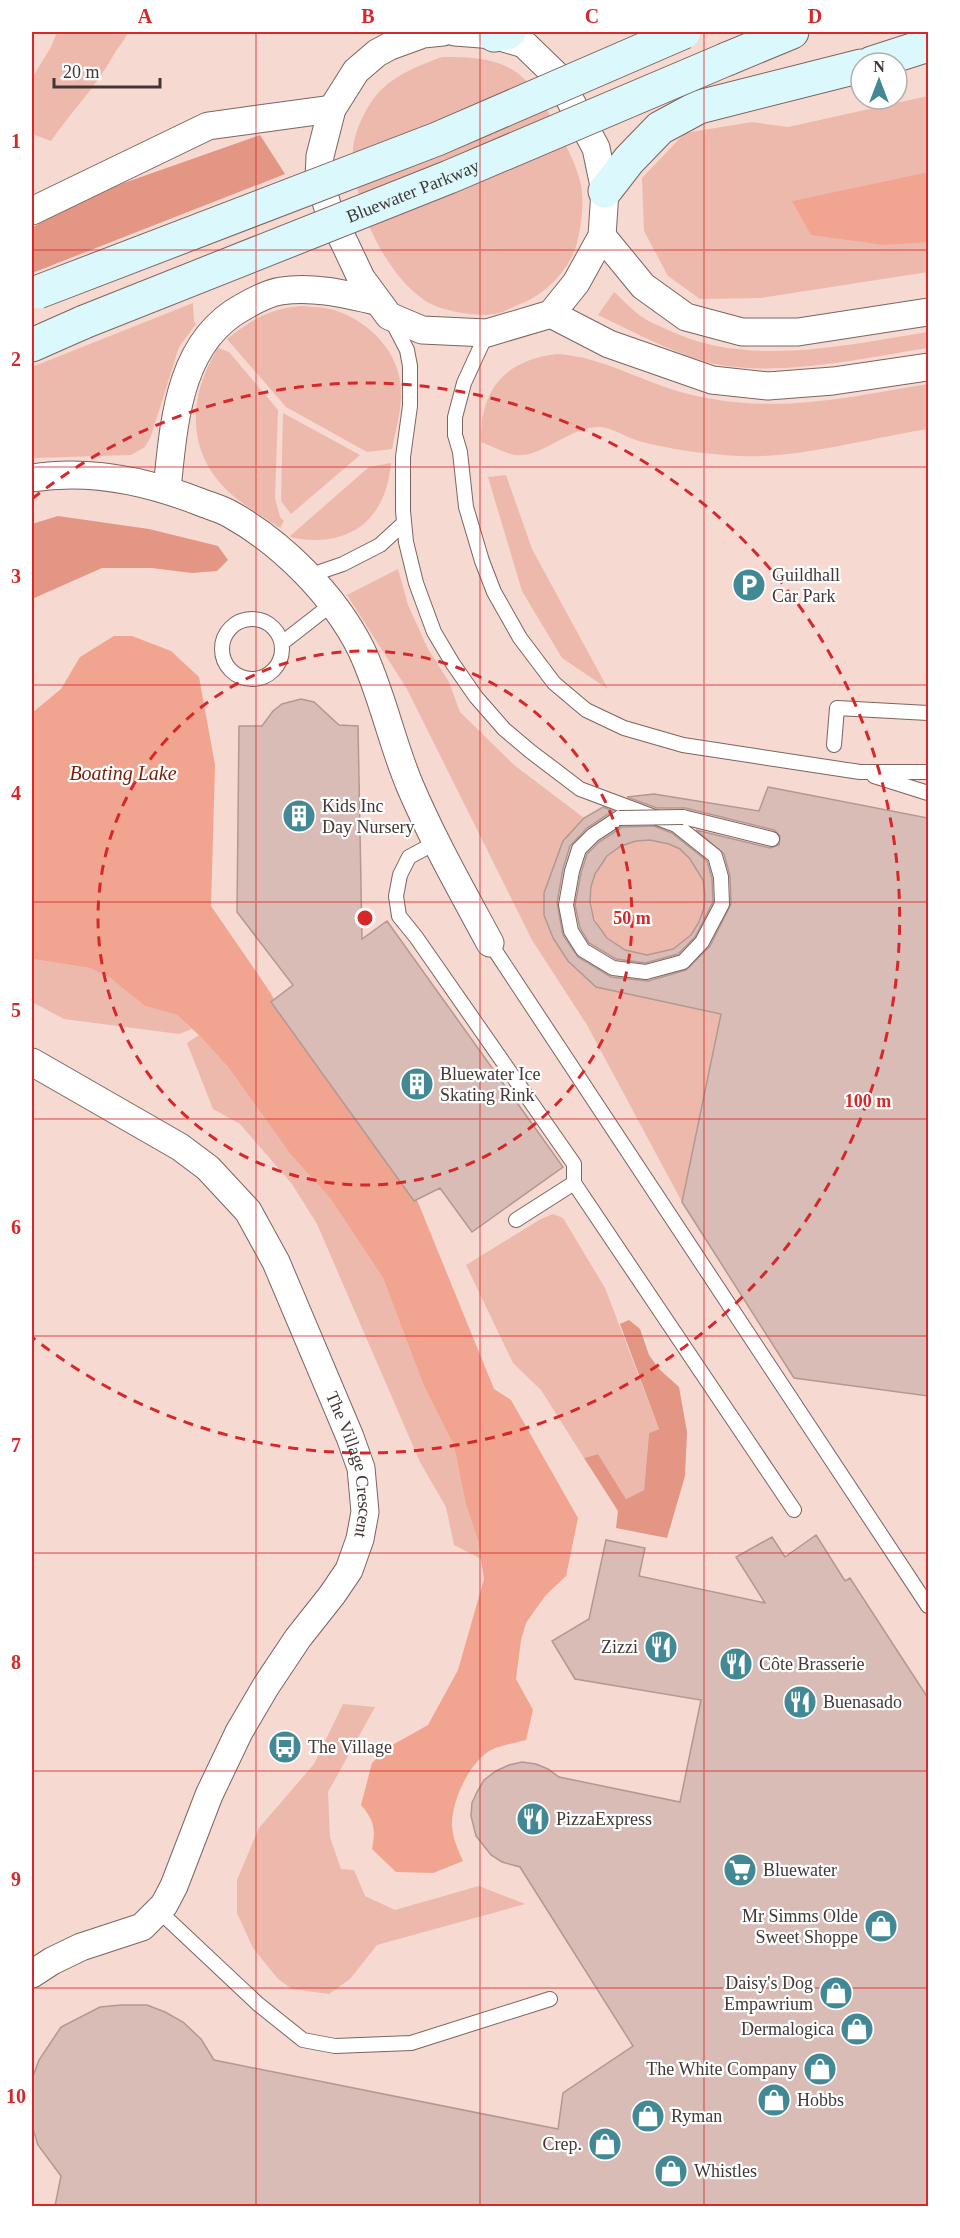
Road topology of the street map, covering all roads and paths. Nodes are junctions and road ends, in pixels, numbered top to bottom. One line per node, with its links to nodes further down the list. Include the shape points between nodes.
1 (443, 32): 9 (street, via 404,40 377,53 356,71)
2 (455, 32): 5 (street)
3 (684, 32): 13 (street, bridge, via 437,139)
4 (792, 32): 18 (street, Bluewater Parkway, bridge, via 449,177)
5 (501, 33): 10 (street, via 524,44 557,76 596,148)
6 (928, 45): 7 (street)
7 (909, 51)
8 (849, 69): 10 (street, via 699,107 660,128)
9 (332, 109): 11 (street, via 208,126); 14 (street, via 320,156 322,191 361,278)
10 (605, 191): 12 (street)
11 (32, 211)
12 (602, 236): 15 (street, via 643,286 686,317 742,332 798,332); 16 (street, via 576,283)
13 (35, 293)
14 (383, 308): 17 (street, via 422,330); 21 (street, via 314,290 281,291 226,318 201,344 186,377); 22 (lane, via 407,350 410,366 410,406 403,457)
15 (928, 312)
16 (552, 314): 17 (street); 19 (street, via 609,344 712,380 768,386)
17 (487, 333): 28 (lane, via 464,383 455,417 466,507 494,592 520,638 554,683 586,710 624,728 684,745)
18 (32, 345)
19 (928, 367)
20 (32, 478): 21 (street, via 92,476)
21 (167, 489): 23 (street, via 229,513 277,546)
22 (404, 523): 23 (lane, via 380,545); 31 (lane, bridge, via 416,583 434,632 463,680 504,729 580,789 676,825 715,856 722,904 702,942 683,962 646,972 613,968 584,950 571,932 566,905 572,871 579,849 619,818 683,817)
23 (308, 576): 24 (street)
24 (332, 604): 25 (lane); 32 (street, via 360,648 383,702 408,783)
25 (282, 644): 25 (lane, via 279,663 264,676 245,678 228,667 224,658 224,639 235,623 245,619 273,626)
26 (928, 713): 27 (lane, via 837,708)
27 (834, 745)
28 (860, 772): 29 (lane); 30 (lane)
29 (928, 772)
30 (928, 793)
31 (772, 839)
32 (435, 843): 33 (street); 35 (lane, via 409,857 400,875 396,896 399,916 574,1164)
33 (490, 943): 38 (lane)
34 (32, 1062): 39 (street, The Village Crescent, via 180,1147 207,1168 243,1206 276,1262 361,1468 364,1526 349,1570 298,1638 239,1732 209,1795 174,1886)
35 (574, 1183): 36 (lane); 37 (lane)
36 (516, 1220)
37 (794, 1510)
38 (928, 1606)
39 (159, 1911): 40 (street, The Village Crescent, via 142,1928 81,1947); 41 (lane, via 258,2004 303,2040 335,2046 411,2043)
40 (32, 1974)
41 (550, 2000)

